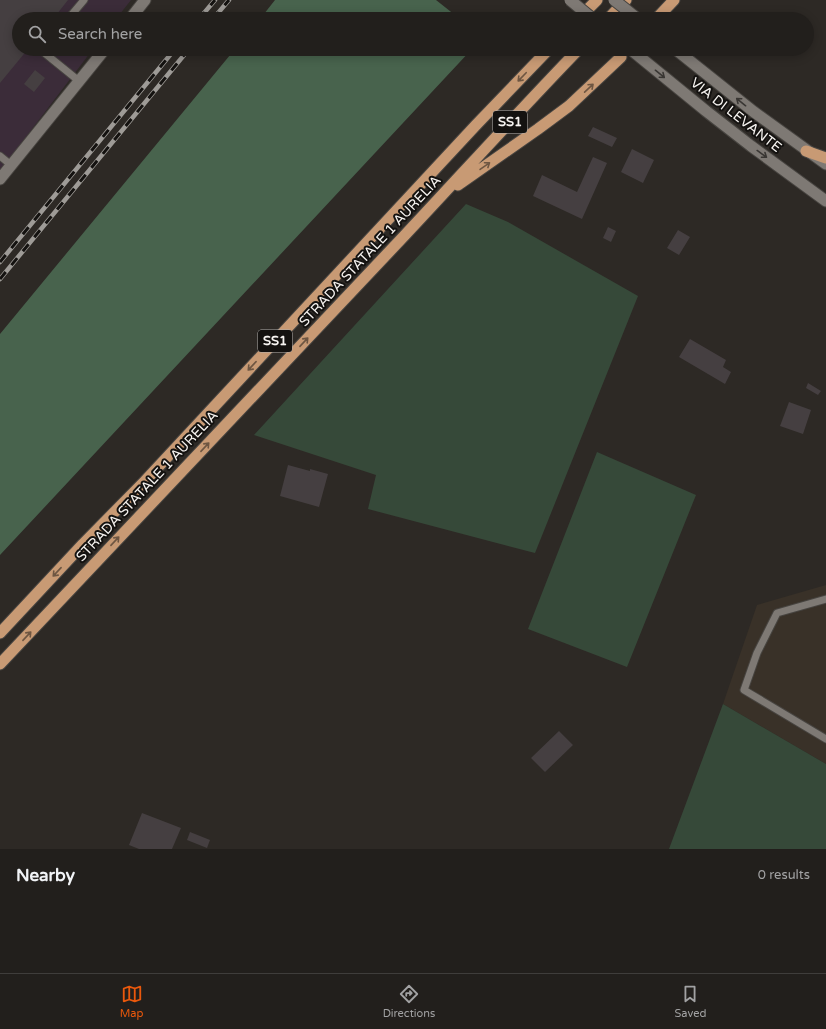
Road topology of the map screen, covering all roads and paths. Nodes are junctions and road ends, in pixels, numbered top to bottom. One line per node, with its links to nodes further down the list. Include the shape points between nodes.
1 (84, 0): 8 (lane)
2 (146, 0): 9 (main road)
3 (570, 0): 10 (main road, bridge)
4 (597, 0): 11 (highway)
5 (614, 0): 13 (main road, bridge)
6 (626, 0): 12 (highway)
7 (674, 0): 14 (highway)
8 (74, 12)
9 (136, 12)
10 (585, 12)
11 (585, 12)
12 (615, 12)
13 (629, 12)
14 (663, 12)
15 (48, 56): 22 (lane)
16 (99, 56): 22 (main road)
17 (543, 56): 32 (highway, STRADA STATALE 1 AURELIA / SS1, one-way to 32)
18 (572, 56): 29 (highway, STRADA STATALE 1 AURELIA / SS1)
19 (639, 56): 30 (main road, VIA DI LEVANTE, one-way to 30, via 723,124)
20 (684, 56): 23 (main road, VIA DI LEVANTE, one-way to 20)
21 (621, 57): 29 (highway, one-way to 21, via 569,106)
22 (79, 81): 27 (main road)
23 (806, 151): 25 (highway); 26 (main road, VIA DI LEVANTE)
24 (0, 156): 27 (lane)
25 (826, 158)
26 (826, 164)
27 (11, 165): 28 (main road)
28 (0, 180)
29 (442, 196): 33 (highway, STRADA STATALE 1 AURELIA / SS1, one-way to 29)
30 (826, 201)
31 (826, 599): 34 (lane, via 777,613 757,653 744,690)
32 (0, 632)
33 (0, 664)
34 (826, 739)

